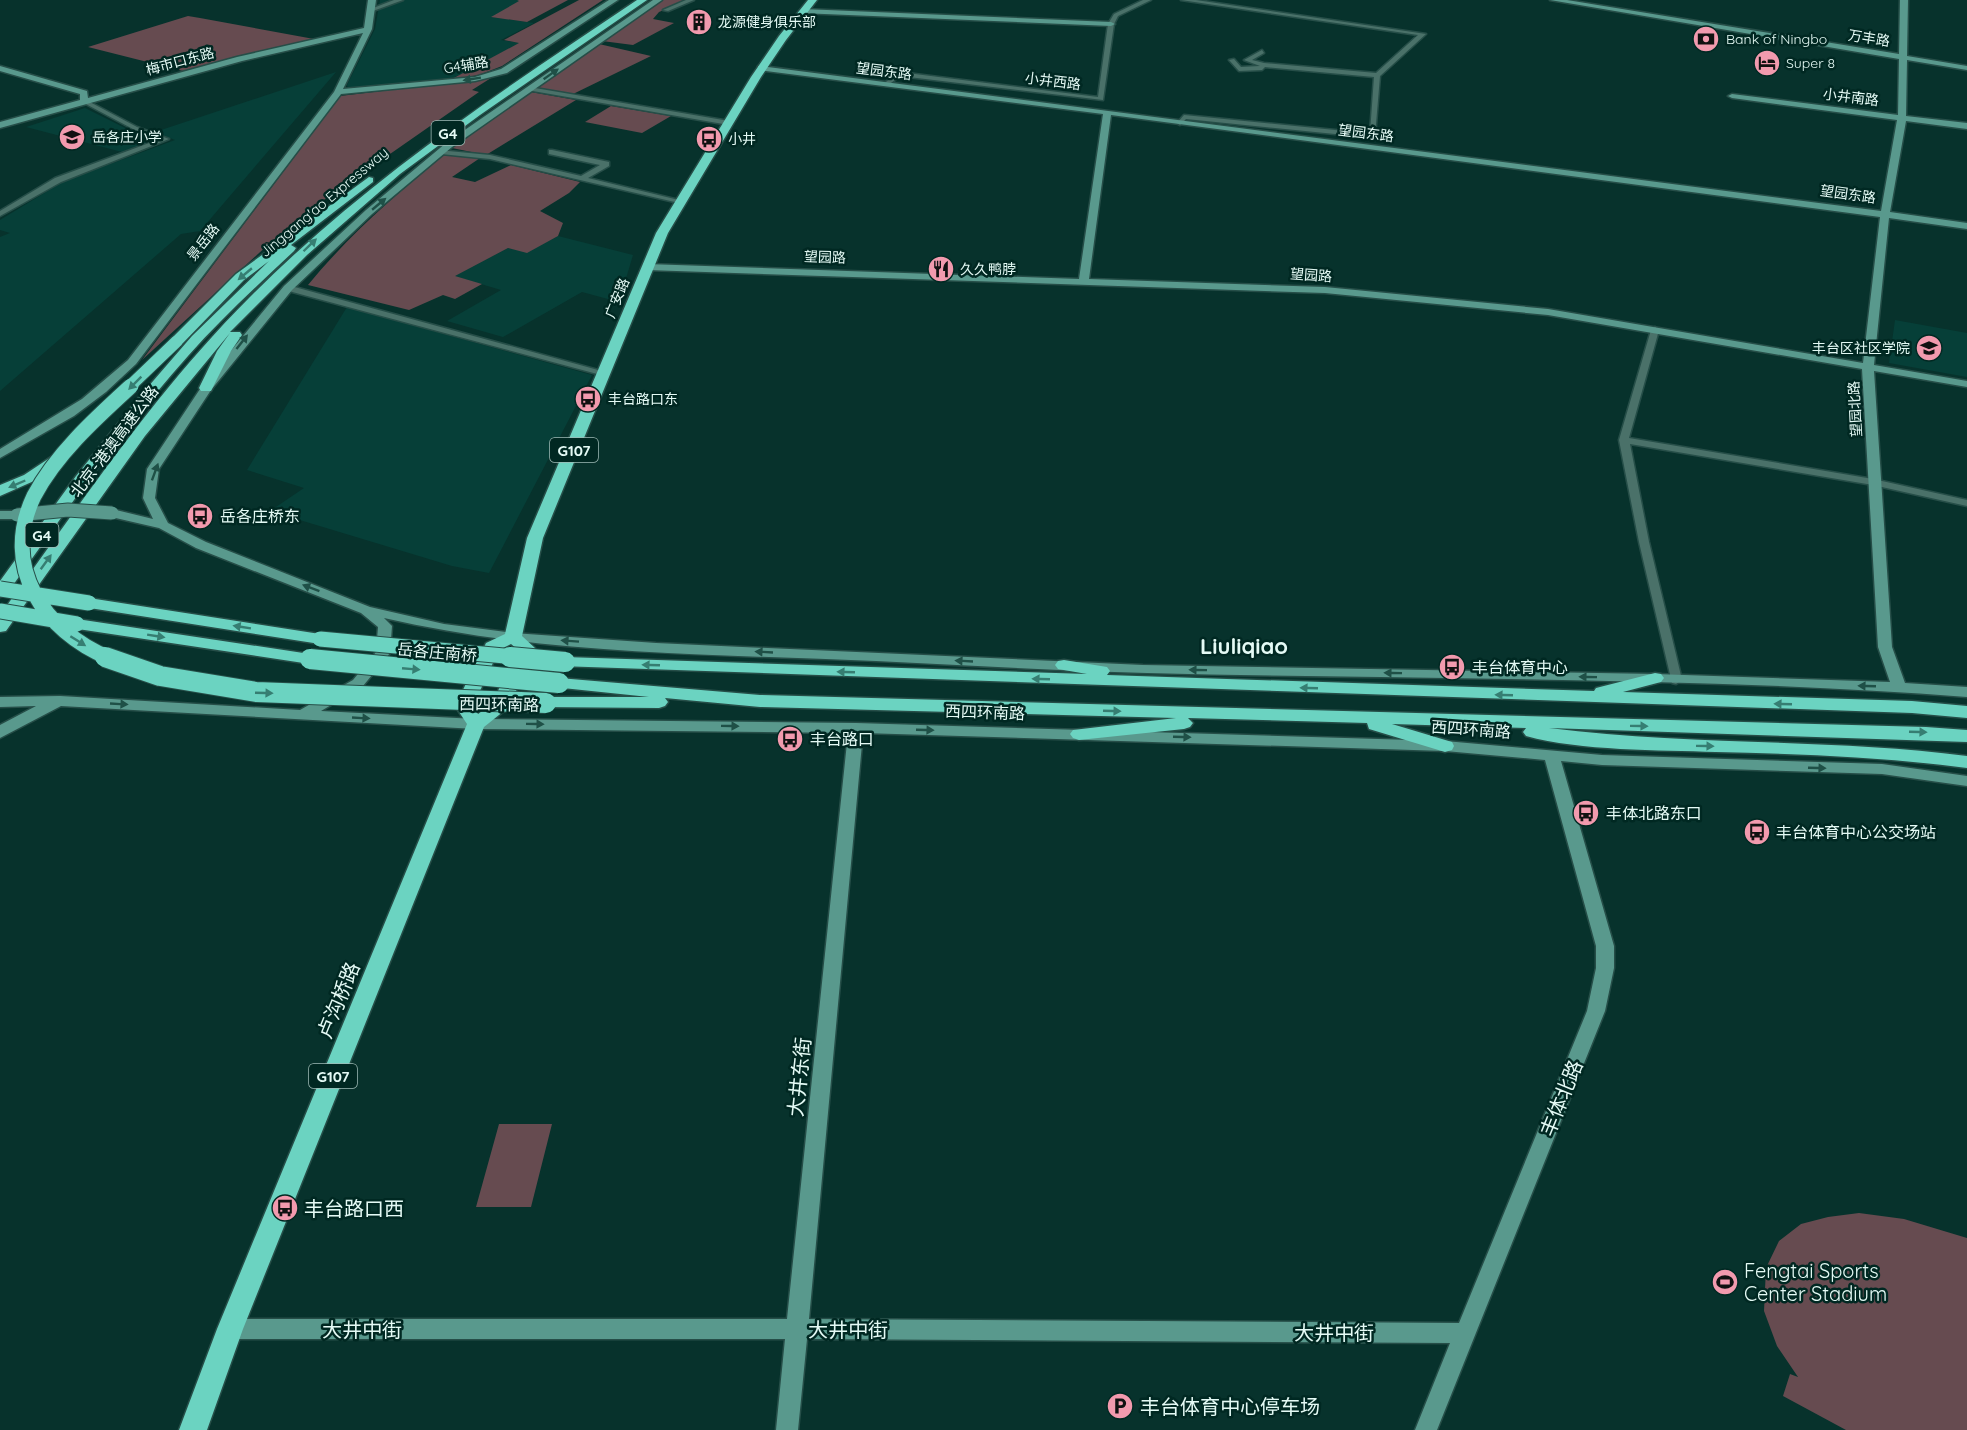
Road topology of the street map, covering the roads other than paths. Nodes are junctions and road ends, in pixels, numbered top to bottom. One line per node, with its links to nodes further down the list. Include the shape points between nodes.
1 (372, 0): 14 (street, 景岳路)
2 (400, 0): 14 (street)
3 (614, 0): 30 (street, G4辅路, one-way to 30, via 504,71 475,79)
4 (630, 0): 41 (highway, Jinggang'ao Expressway / G4, via 447,122)
5 (643, 0): 49 (highway, Jinggang'ao Expressway / G4, one-way to 5, via 320,236 434,143)
6 (658, 0): 29 (street, one-way to 6)
7 (691, 0): 15 (street)
8 (813, 0): 16 (highway, 广安路 / G107)
9 (1148, 0): 17 (street, via 1116,15)
10 (1184, 0): 27 (street, via 1423,34)
11 (1554, 0): 20 (street, 万丰路)
12 (1584, 0): 20 (street, 万丰路)
13 (1904, 0): 20 (street, 望园北路)
14 (371, 10): 18 (street, 景岳路)
15 (666, 10)
16 (803, 11): 17 (street); 25 (highway, 广安路 / G107)
17 (1111, 24): 28 (street, 小井西路, via 1101,99 899,74)
18 (368, 29): 30 (street, 景岳路); 32 (street, 梅市口东路)
19 (1262, 52): 23 (street, via 1247,60)
20 (1903, 55): 22 (street, 万丰路); 34 (street, 望园北路)
21 (1232, 60): 23 (street, via 1239,69)
22 (1967, 66)
23 (1284, 67): 27 (street)
24 (0, 68): 32 (street, via 84,93)
25 (761, 69): 28 (street, 望园东路); 35 (highway, 广安路 / G107)
26 (0, 73): 32 (street, via 73,95)
27 (1377, 75): 36 (street, via 1373,135 1184,117)
28 (885, 85): 33 (street, 望园东路)
29 (529, 89): 35 (street); 39 (street)
30 (338, 92): 58 (street, 景岳路, via 132,362 87,402)
31 (1732, 96): 34 (street, 小井南路)
32 (84, 102): 37 (street, 梅市口东路); 45 (street, via 166,139 58,180)
33 (1107, 114): 36 (street, 望园东路); 48 (street)
34 (1902, 117): 38 (street, 小井南路); 44 (street, 望园北路)
35 (729, 123): 43 (highway, 广安路 / G107)
36 (1180, 123): 44 (street, 望园东路)
37 (0, 125)
38 (1967, 126)
39 (441, 152): 42 (street, via 490,157); 50 (street, one-way to 39, via 362,218)
40 (552, 152): 42 (street, via 606,164)
41 (375, 176): 57 (highway, one-way to 57, bridge, via 240,277); 64 (highway, Jinggang'ao Expressway / G4, via 258,278 169,370 83,477)
42 (581, 179): 43 (street)
43 (679, 201): 47 (highway, 广安路 / G107)
44 (1885, 213): 46 (street, 望园东路); 52 (street, 望园北路)
45 (0, 214)
46 (1967, 226)
47 (647, 267): 48 (street, 望园路); 53 (highway, 广安路 / G107)
48 (1084, 281): 51 (street, 望园路, via 1325,290 1527,310)
49 (268, 286): 55 (highway, via 224,351); 67 (highway, 北京-港澳高速公路 / G4, one-way to 49, via 190,370)
50 (288, 288): 53 (street); 55 (street, one-way to 50)
51 (1655, 330): 52 (street, 望园路); 56 (street)
52 (1868, 368): 54 (street, 望园路); 59 (street, 望园北路)
53 (604, 373): 68 (highway, 广安路 / G107, via 535,538)
54 (1967, 384)
55 (206, 388): 63 (street, one-way to 55, via 148,498 153,470)
56 (1624, 440): 59 (street); 72 (street)
57 (67, 451): 60 (highway, one-way to 60, bridge, via 29,478); 79 (highway, one-way to 79, bridge, via 38,489 24,522 21,553 28,588 56,627 100,655 154,675 256,693 546,703)
58 (0, 454)
59 (1873, 482): 61 (street); 75 (street, 望园北路, via 1884,647)
60 (0, 491)
61 (1967, 503)
62 (0, 515): 63 (street, bridge, via 68,510 112,513)
63 (163, 525): 65 (street, one-way to 63, via 201,545)
64 (0, 591): 69 (highway, 岳各庄南桥, one-way to 64, bridge, via 320,639)
65 (366, 610): 68 (street, via 444,628); 82 (street, via 385,626 383,653 358,683)
66 (0, 611): 73 (highway, 岳各庄南桥, one-way to 73, bridge, via 310,659)
67 (0, 627)
68 (513, 637): 70 (street, one-way to 68); 86 (highway, via 492,647 464,706); 86 (highway, G107, via 526,648 500,707)
69 (565, 662): 74 (highway, 西四环南路, one-way to 69)
70 (1064, 665): 71 (street, one-way to 70); 74 (highway)
71 (1655, 678): 72 (street); 77 (highway)
72 (1676, 680): 75 (street, one-way to 72)
73 (560, 683): 79 (highway, 西四环南路)
74 (1183, 684): 77 (highway, 西四环南路, one-way to 74)
75 (1899, 687): 76 (street)
76 (1967, 692)
77 (1579, 698): 81 (highway, 西四环南路, one-way to 77, via 1912,707)
78 (60, 701): 80 (street, 西四环南路); 82 (street, 西四环南路, one-way to 82); 88 (street)
79 (760, 701): 83 (highway, 西四环南路, one-way to 83)
80 (0, 702)
81 (1967, 712)
82 (302, 715): 86 (street, 西四环南路, one-way to 86)
83 (1251, 715): 84 (highway, 西四环南路); 89 (highway)
84 (1350, 718): 85 (highway, 西四环南路); 91 (highway)
85 (1460, 721): 90 (highway, 西四环南路, one-way to 90); 93 (highway, one-way to 93, via 1574,739 1643,745 1844,750)
86 (476, 724): 87 (street, 西四环南路, one-way to 87); 95 (highway, 卢沟桥路 / G107)
87 (856, 728): 89 (street, 西四环南路, one-way to 89); 96 (street, 大井东街)
88 (0, 733)
89 (1079, 734): 91 (street, 西四环南路, one-way to 91)
90 (1967, 736)
91 (1444, 746): 92 (street, 西四环南路)
92 (1551, 754): 94 (street, 西四环南路, one-way to 94, via 1602,760 1882,770); 97 (street, 丰体北路, via 1605,946 1602,989)
93 (1967, 762)
94 (1967, 781)
95 (230, 1329): 96 (street, 大井中街); 98 (highway, 卢沟桥路 / G107)
96 (797, 1329): 97 (street, 大井中街); 99 (street, 大井东街)
97 (1466, 1333): 100 (street, 丰体北路)
98 (193, 1430)
99 (787, 1430)
100 (1426, 1430)

